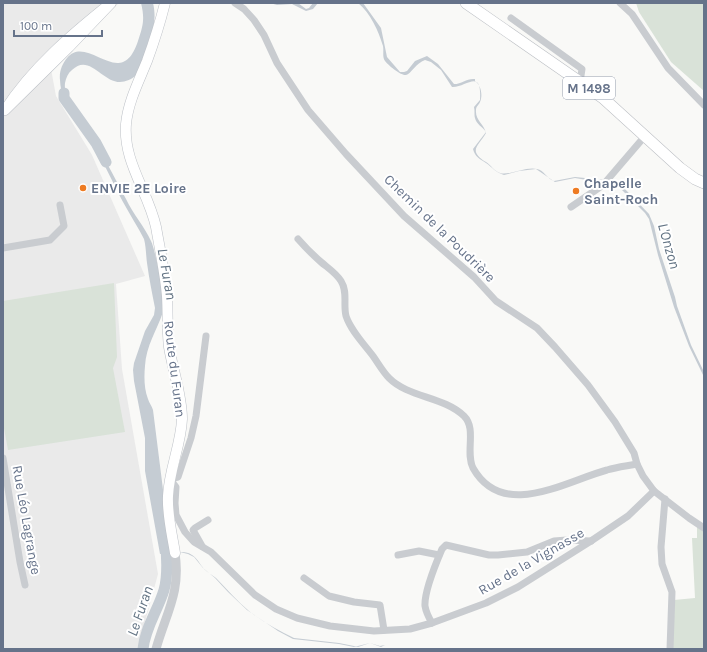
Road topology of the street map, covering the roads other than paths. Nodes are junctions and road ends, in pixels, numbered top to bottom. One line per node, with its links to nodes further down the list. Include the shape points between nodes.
1 (111, 3): 9 (main road, via 54,52 17,91)
2 (165, 3): 21 (main road, Route du Furan, via 152,47 132,97 126,133 130,162 156,228 166,294 170,354 181,406 179,444)
3 (235, 3): 19 (street, Chemin de la Poudrière, via 254,20 277,63 308,110 346,154 404,216 474,277 496,301 537,328 555,347 588,385 615,422 634,453)
4 (466, 3): 7 (main road, M 1498)
5 (624, 4): 8 (street, via 668,68)
6 (510, 18): 7 (street, via 582,69)
7 (580, 82): 10 (main road, M 1498, via 603,98)
8 (704, 104)
9 (4, 110)
10 (645, 136): 11 (main road, M 1498, via 680,168); 13 (street, via 603,185)
11 (704, 184)
12 (60, 205): 15 (street, via 64,226 50,240)
13 (571, 207)
14 (298, 239): 19 (street, via 342,281 345,289 346,316 389,377 409,391 454,409 469,422 470,456 473,467 489,486 516,495 532,494 607,470)
15 (3, 248)
16 (206, 336): 21 (street, via 191,438 178,477)
17 (3, 458): 18 (street, Rue Léo Lagrange)
18 (3, 462): 20 (street, Rue Léo Lagrange)
19 (637, 464): 22 (street, Chemin de la Poudrière)
20 (4, 474): 32 (street, Rue Léo Lagrange)
21 (170, 479): 27 (street, Rue de la Vignasse, via 176,487 175,508 179,524 194,542); 28 (main road, Route du Furan, via 169,516)
22 (654, 491): 23 (street, Chemin de la Poudrière); 26 (street, Rue de la Vignasse, via 628,516)
23 (664, 499): 25 (street, Chemin de la Poudrière); 36 (street, via 661,547 662,564 672,592)
24 (208, 520): 27 (street, via 193,530)
25 (704, 528)
26 (591, 541): 30 (street, via 554,541 527,552 498,555 446,545); 33 (street, Rue de la Vignasse, via 518,587 486,603)
27 (202, 547): 34 (street, Rue de la Vignasse, via 211,552 255,596 297,618 330,626)
28 (175, 553): 35 (street, via 177,574 174,594)
29 (398, 555): 30 (street, via 419,551)
30 (439, 555): 33 (street, via 426,594 426,610)
31 (304, 578): 34 (street, via 329,596 380,605)
32 (25, 585)
33 (432, 623): 34 (street, Rue de la Vignasse, via 410,629)
34 (384, 630)
35 (156, 649)
36 (670, 649)

